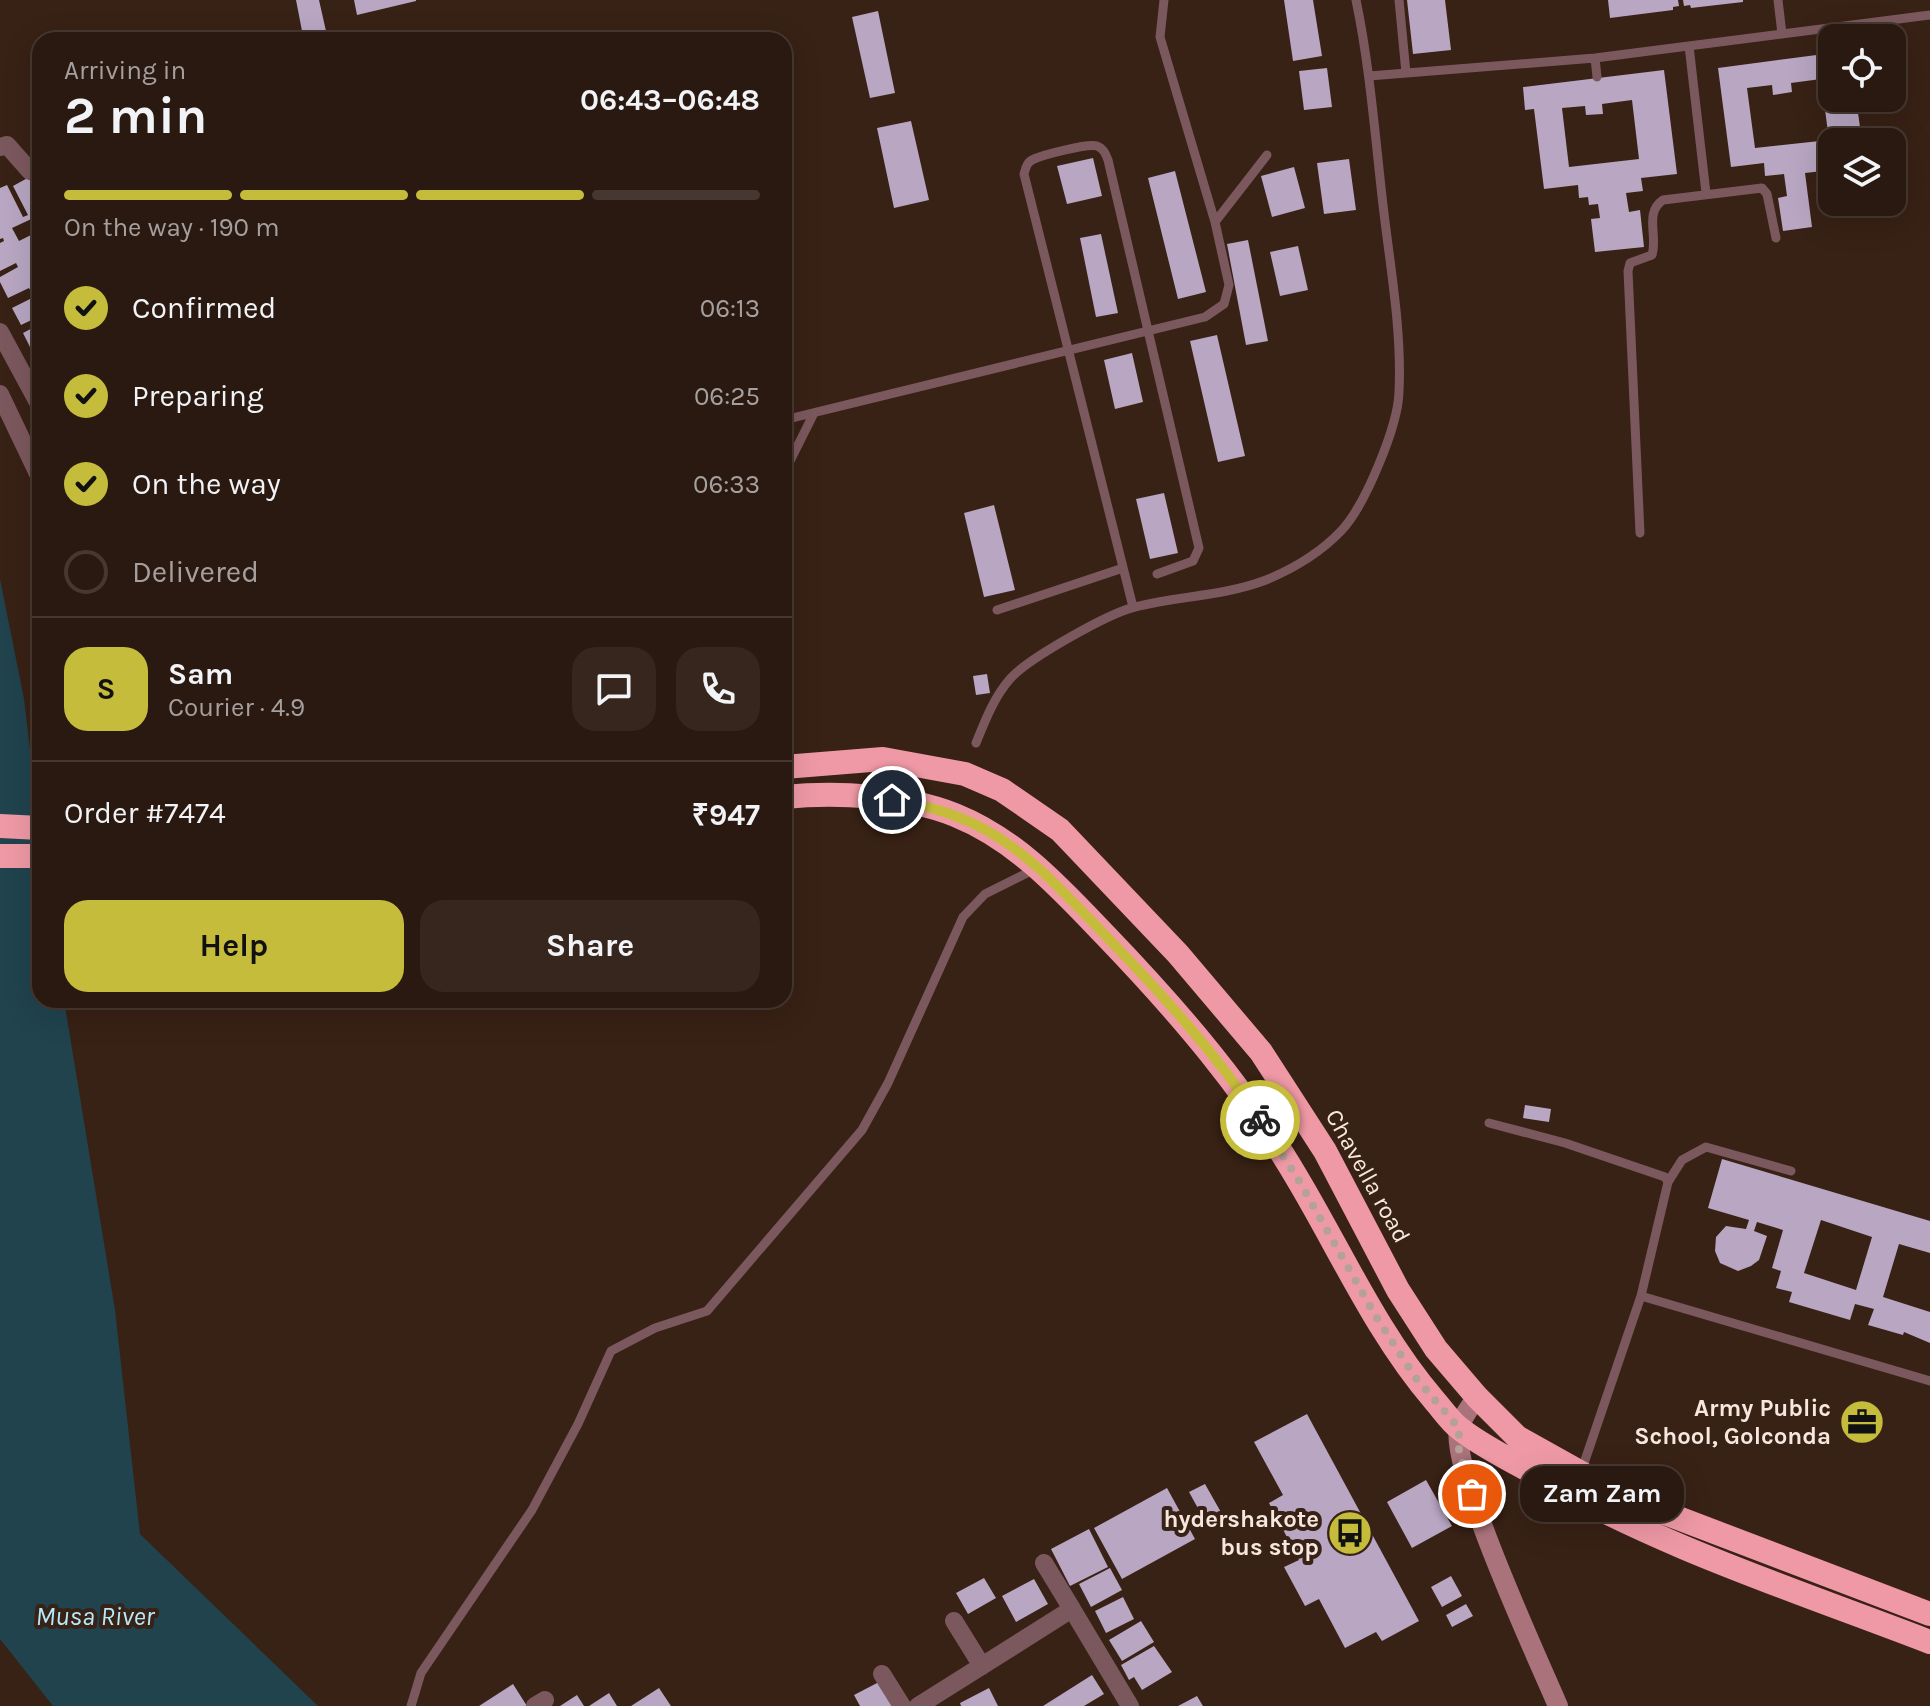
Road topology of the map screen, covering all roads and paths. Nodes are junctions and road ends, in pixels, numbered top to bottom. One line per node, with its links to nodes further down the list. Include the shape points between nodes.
1 (1164, 0): 16 (lane, via 1160,37)
2 (1356, 0): 10 (lane)
3 (1399, 0): 9 (lane)
4 (1778, 0): 6 (lane)
5 (1930, 15): 6 (lane)
6 (1782, 34): 7 (lane)
7 (1689, 46): 8 (lane); 15 (lane)
8 (1595, 58): 9 (lane); 11 (lane)
9 (1406, 73): 10 (lane)
10 (1369, 76): 30 (lane, via 1398,336 1399,395 1370,483 1344,528 1312,557 1265,580 1212,595)
11 (1597, 77)
12 (0, 147): 14 (street, via 7,145)
13 (1267, 155): 16 (lane)
14 (32, 170)
15 (1706, 193): 17 (lane, via 1762,188); 27 (lane, via 1655,206 1652,255 1630,263 1628,271)
16 (1215, 222): 19 (lane, via 1229,285 1224,304 1205,317)
17 (1776, 238)
18 (0, 332): 21 (street)
19 (1147, 332): 20 (lane); 20 (lane, via 1105,151 1089,145 1035,159 1024,174); 29 (lane, via 1199,548 1193,561)
20 (1067, 352): 23 (lane); 28 (lane)
21 (32, 391)
22 (0, 394): 26 (street)
23 (814, 413): 24 (lane); 25 (lane)
24 (792, 418)
25 (792, 457)
26 (32, 461)
27 (1640, 533)
28 (1123, 568): 30 (lane); 31 (lane)
29 (1157, 574)
30 (1133, 607): 32 (lane, via 1077,634 1011,678)
31 (997, 610)
32 (976, 743)
33 (792, 766): 45 (highway, Chavella road, via 883,759 965,774 1002,790 1060,830 1178,954 1261,1052 1325,1151 1405,1302)
34 (792, 796): 39 (highway, via 930,806 987,831)
35 (0, 826): 36 (highway)
36 (32, 828)
37 (0, 856): 38 (highway)
38 (32, 856)
39 (1040, 867): 46 (highway, via 1155,987 1236,1083 1415,1377); 55 (lane, via 985,894 963,917 862,1130 707,1311 655,1328 611,1351 532,1510 421,1673)
40 (1489, 1123): 42 (lane, via 1565,1143)
41 (1791, 1171): 42 (lane, via 1706,1147 1682,1160)
42 (1668, 1182): 43 (lane)
43 (1641, 1296): 44 (lane); 47 (lane)
44 (1930, 1381)
45 (1477, 1397): 46 (street); 47 (highway, Chavella road, via 1517,1437)
46 (1459, 1428): 52 (highway, via 1573,1497 1652,1534); 59 (street, via 1459,1451 1472,1494)
47 (1581, 1472): 50 (highway, Chavella road, via 1657,1510)
48 (1044, 1563): 49 (street)
49 (1072, 1609): 53 (street); 58 (street)
50 (1930, 1614)
51 (954, 1621): 53 (street)
52 (1930, 1642)
53 (982, 1666): 57 (street)
54 (882, 1674): 56 (street)
55 (411, 1706)
56 (902, 1706)
57 (918, 1706)
58 (1130, 1706)
59 (1558, 1706)

